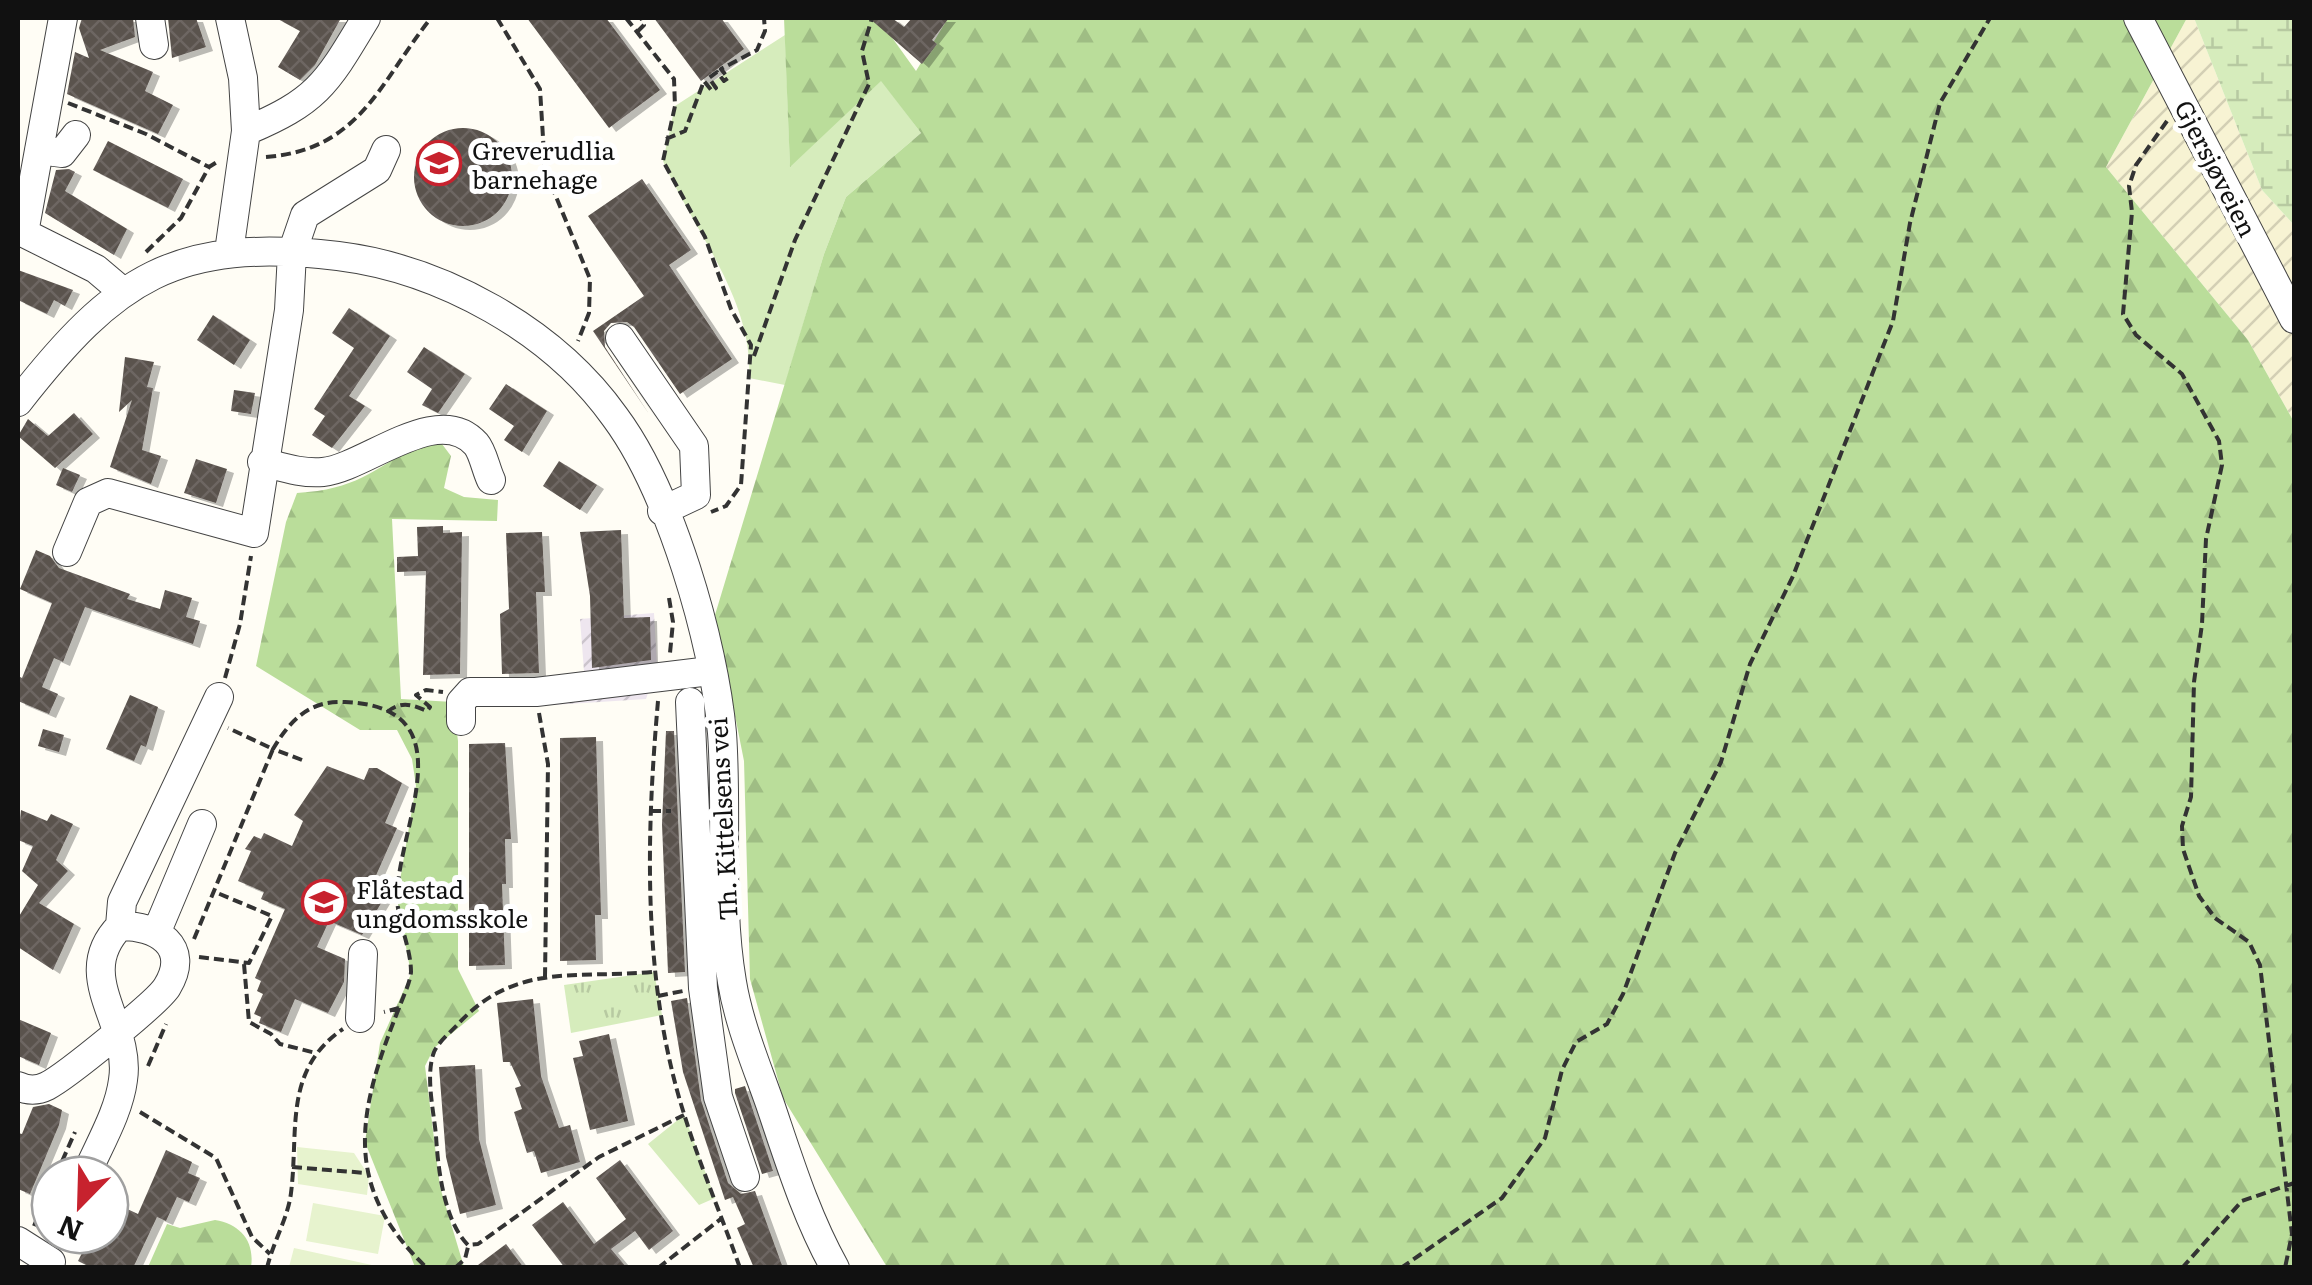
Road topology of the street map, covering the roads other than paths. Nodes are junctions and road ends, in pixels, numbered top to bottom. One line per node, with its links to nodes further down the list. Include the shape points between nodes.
1 (63, 18): 7 (street)
2 (230, 18): 5 (street)
3 (366, 18): 5 (street, via 320,90 294,110)
4 (2138, 18): 13 (street, Gjersjøveien)
5 (246, 130): 10 (street)
6 (76, 135): 7 (street, via 62,152)
7 (39, 150): 9 (street)
8 (386, 150): 11 (street, via 376,170 306,214)
9 (21, 232): 12 (street)
10 (229, 252): 11 (street, Th. Kittelsens vei); 12 (street, Th. Kittelsens vei)
11 (292, 253): 16 (street); 18 (street, Th. Kittelsens vei, via 361,260 439,282 524,331 565,362 616,417)
12 (117, 286): 15 (street, Th. Kittelsens vei)
13 (2294, 320)
14 (620, 338): 18 (street, via 694,446 696,495)
15 (18, 402)
16 (262, 462): 17 (street, via 323,472 434,430 476,444); 19 (street, via 254,533 108,493 88,502)
17 (490, 480)
18 (662, 512): 20 (street, Th. Kittelsens vei, via 703,627)
19 (67, 552)
20 (710, 671): 22 (street); 24 (street, Th. Kittelsens vei, via 721,728)
21 (690, 702): 25 (street)
22 (463, 707)
23 (214, 708): 27 (street, via 122,902)
24 (725, 818): 25 (street); 30 (street, Th. Kittelsens vei)
25 (696, 821): 31 (street)
26 (202, 824): 28 (street)
27 (120, 926): 28 (street); 33 (street, via 100,958 98,982)
28 (157, 931): 33 (street, via 172,948 178,990)
29 (363, 954): 32 (street)
30 (732, 984): 31 (street); 39 (street, Th. Kittelsens vei, via 814,1230)
31 (702, 988): 36 (street, via 718,1096)
32 (360, 1018)
33 (118, 1027): 34 (street, via 53,1082); 35 (street, via 124,1078)
34 (20, 1094)
35 (95, 1155)
36 (745, 1177)
37 (22, 1244): 38 (street)
38 (50, 1265)
39 (835, 1268)

